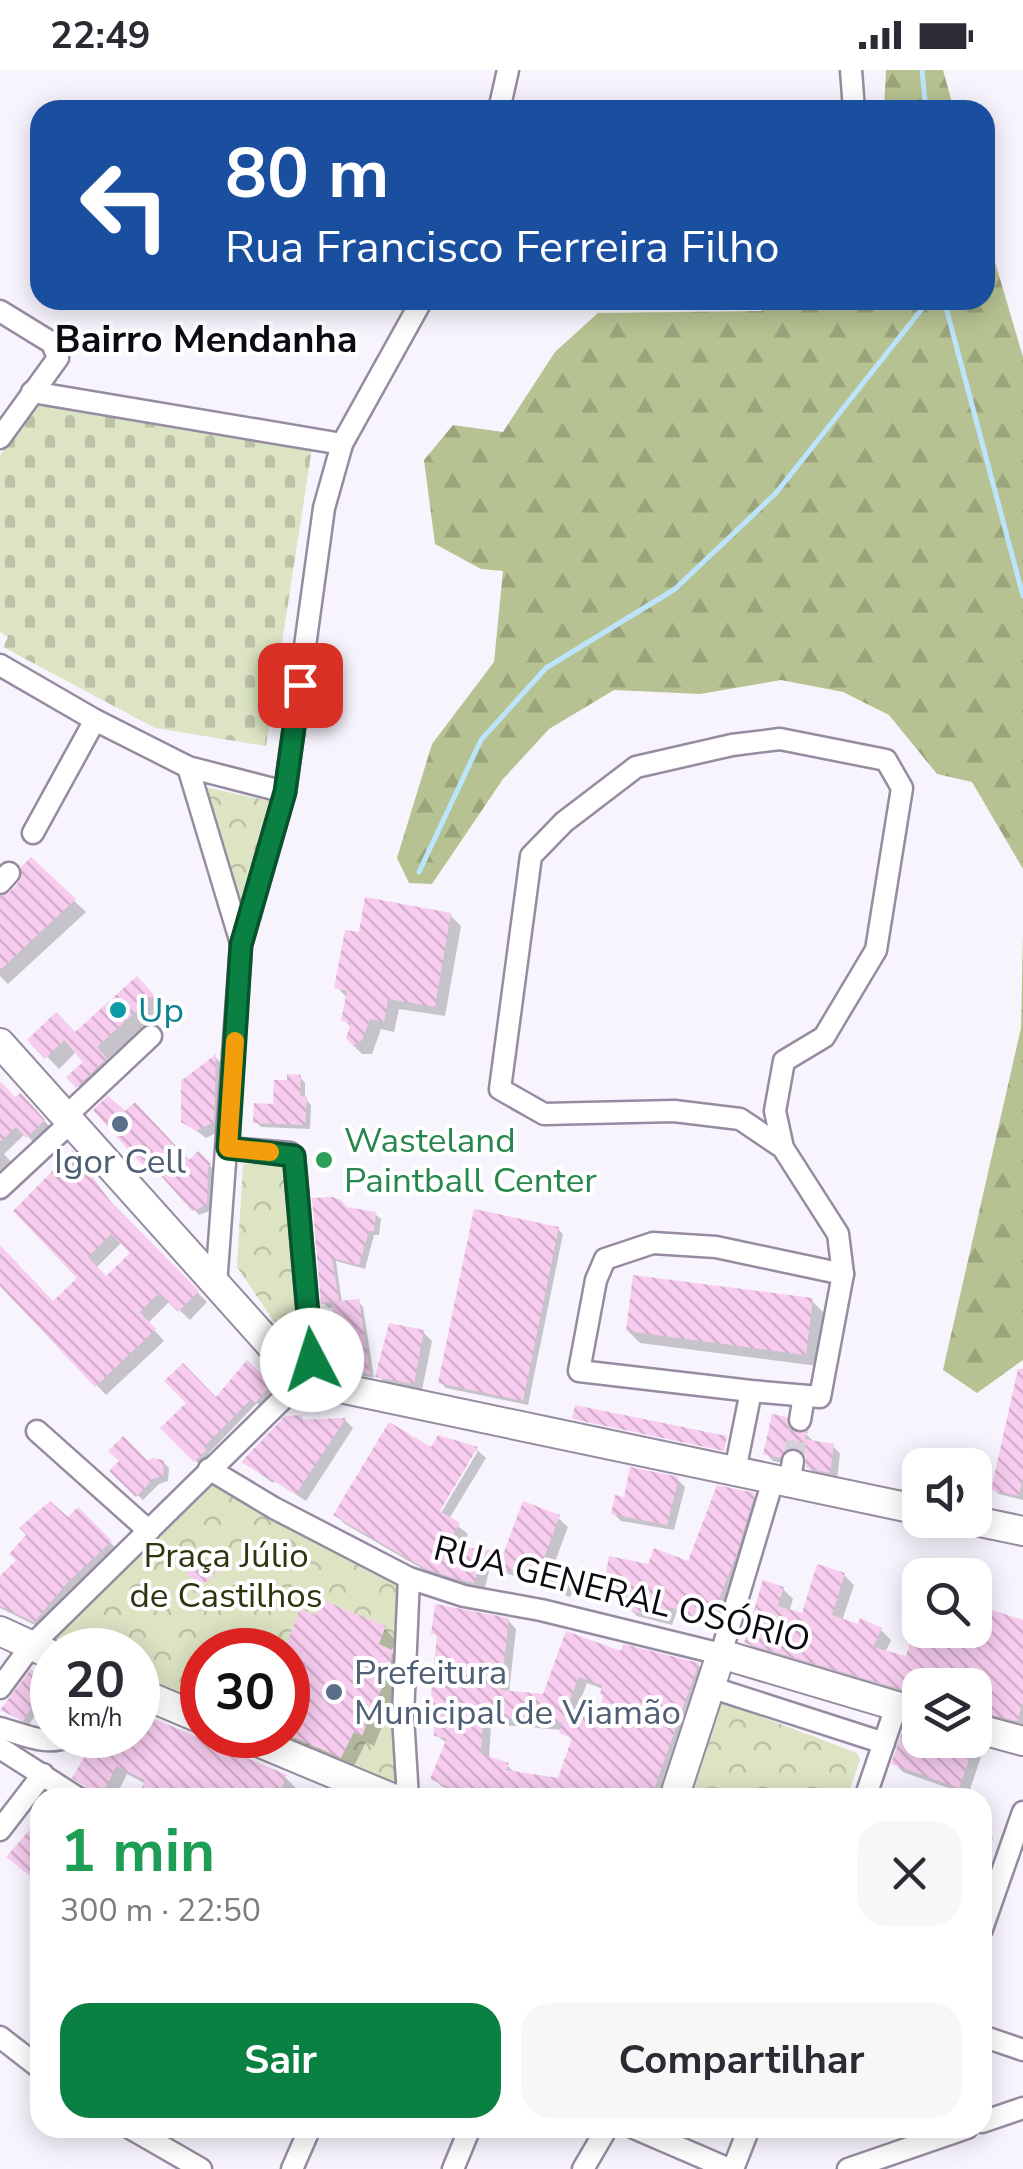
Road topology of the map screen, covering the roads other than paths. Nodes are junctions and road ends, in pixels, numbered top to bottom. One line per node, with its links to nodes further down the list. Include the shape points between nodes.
1 (508, 70): 3 (street)
2 (851, 70): 4 (street)
3 (500, 100)
4 (853, 100)
5 (0, 310): 7 (street, via 57,350)
6 (416, 310): 10 (street)
7 (32, 392): 8 (street); 10 (street)
8 (7, 416): 9 (street)
9 (0, 438)
10 (342, 444): 14 (street, via 324,508)
11 (0, 665): 12 (street)
12 (95, 720): 13 (street); 15 (street)
13 (188, 766): 14 (street); 16 (street)
14 (285, 792): 16 (street)
15 (32, 833)
16 (241, 945): 20 (street)
17 (152, 1036): 19 (street)
18 (0, 1043): 19 (main road)
19 (69, 1119): 22 (street); 24 (main road)
20 (228, 1148): 24 (street); 25 (street, via 290,1153 296,1162 312,1360)
21 (782, 1148): 21 (street, via 776,1111 784,1061 824,1037 876,950 902,788 886,760 780,739 636,767 531,856 500,1090 544,1114 674,1111 740,1119); 23 (street, via 838,1234)
22 (0, 1188)
23 (843, 1274): 26 (street, via 685,1244 653,1242 605,1259 579,1371); 27 (street, via 820,1397)
24 (216, 1285): 25 (main road)
25 (302, 1380): 30 (street); 31 (main road)
26 (750, 1390): 27 (street); 31 (street)
27 (804, 1396): 28 (street)
28 (800, 1420)
29 (37, 1432): 35 (street)
30 (209, 1469): 35 (street); 37 (street, RUA GENERAL OSÓRIO)
31 (735, 1471): 32 (main road)
32 (785, 1474): 33 (main road); 41 (street)
33 (902, 1505)
34 (992, 1525): 36 (main road)
35 (149, 1530): 38 (street)
36 (1023, 1531)
37 (409, 1578): 41 (street, RUA GENERAL OSÓRIO); 58 (street)
38 (62, 1628)
39 (0, 1631): 40 (main road)
40 (30, 1645)
41 (720, 1654): 43 (main road); 45 (main road, RUA GENERAL OSÓRIO)
42 (30, 1662): 44 (street)
43 (710, 1687): 51 (street); 59 (main road)
44 (0, 1688)
45 (902, 1708)
46 (902, 1718): 51 (street)
47 (0, 1728): 49 (street)
48 (992, 1733): 50 (main road)
49 (30, 1736)
50 (1023, 1741)
51 (884, 1743): 60 (street)
52 (0, 1748): 54 (street)
53 (296, 1758): 57 (main road)
54 (43, 1774): 55 (street); 56 (street)
55 (32, 1788)
56 (63, 1788)
57 (368, 1788)
58 (407, 1788)
59 (677, 1788)
60 (868, 1788)
61 (30, 1791): 63 (street)
62 (1023, 1812): 64 (street)
63 (0, 1830)
64 (992, 1900)
65 (0, 2037): 68 (street)
66 (992, 2039): 67 (street)
67 (1023, 2050)
68 (30, 2060)
69 (1023, 2108): 70 (street)
70 (992, 2119)
71 (147, 2138): 78 (street)
72 (306, 2138): 79 (street)
73 (466, 2138): 80 (street)
74 (600, 2138): 81 (street)
75 (660, 2138): 82 (street)
76 (745, 2138): 82 (street)
77 (938, 2138): 83 (street)
78 (201, 2169)
79 (292, 2169)
80 (453, 2169)
81 (583, 2169)
82 (731, 2169)
83 (848, 2169)

